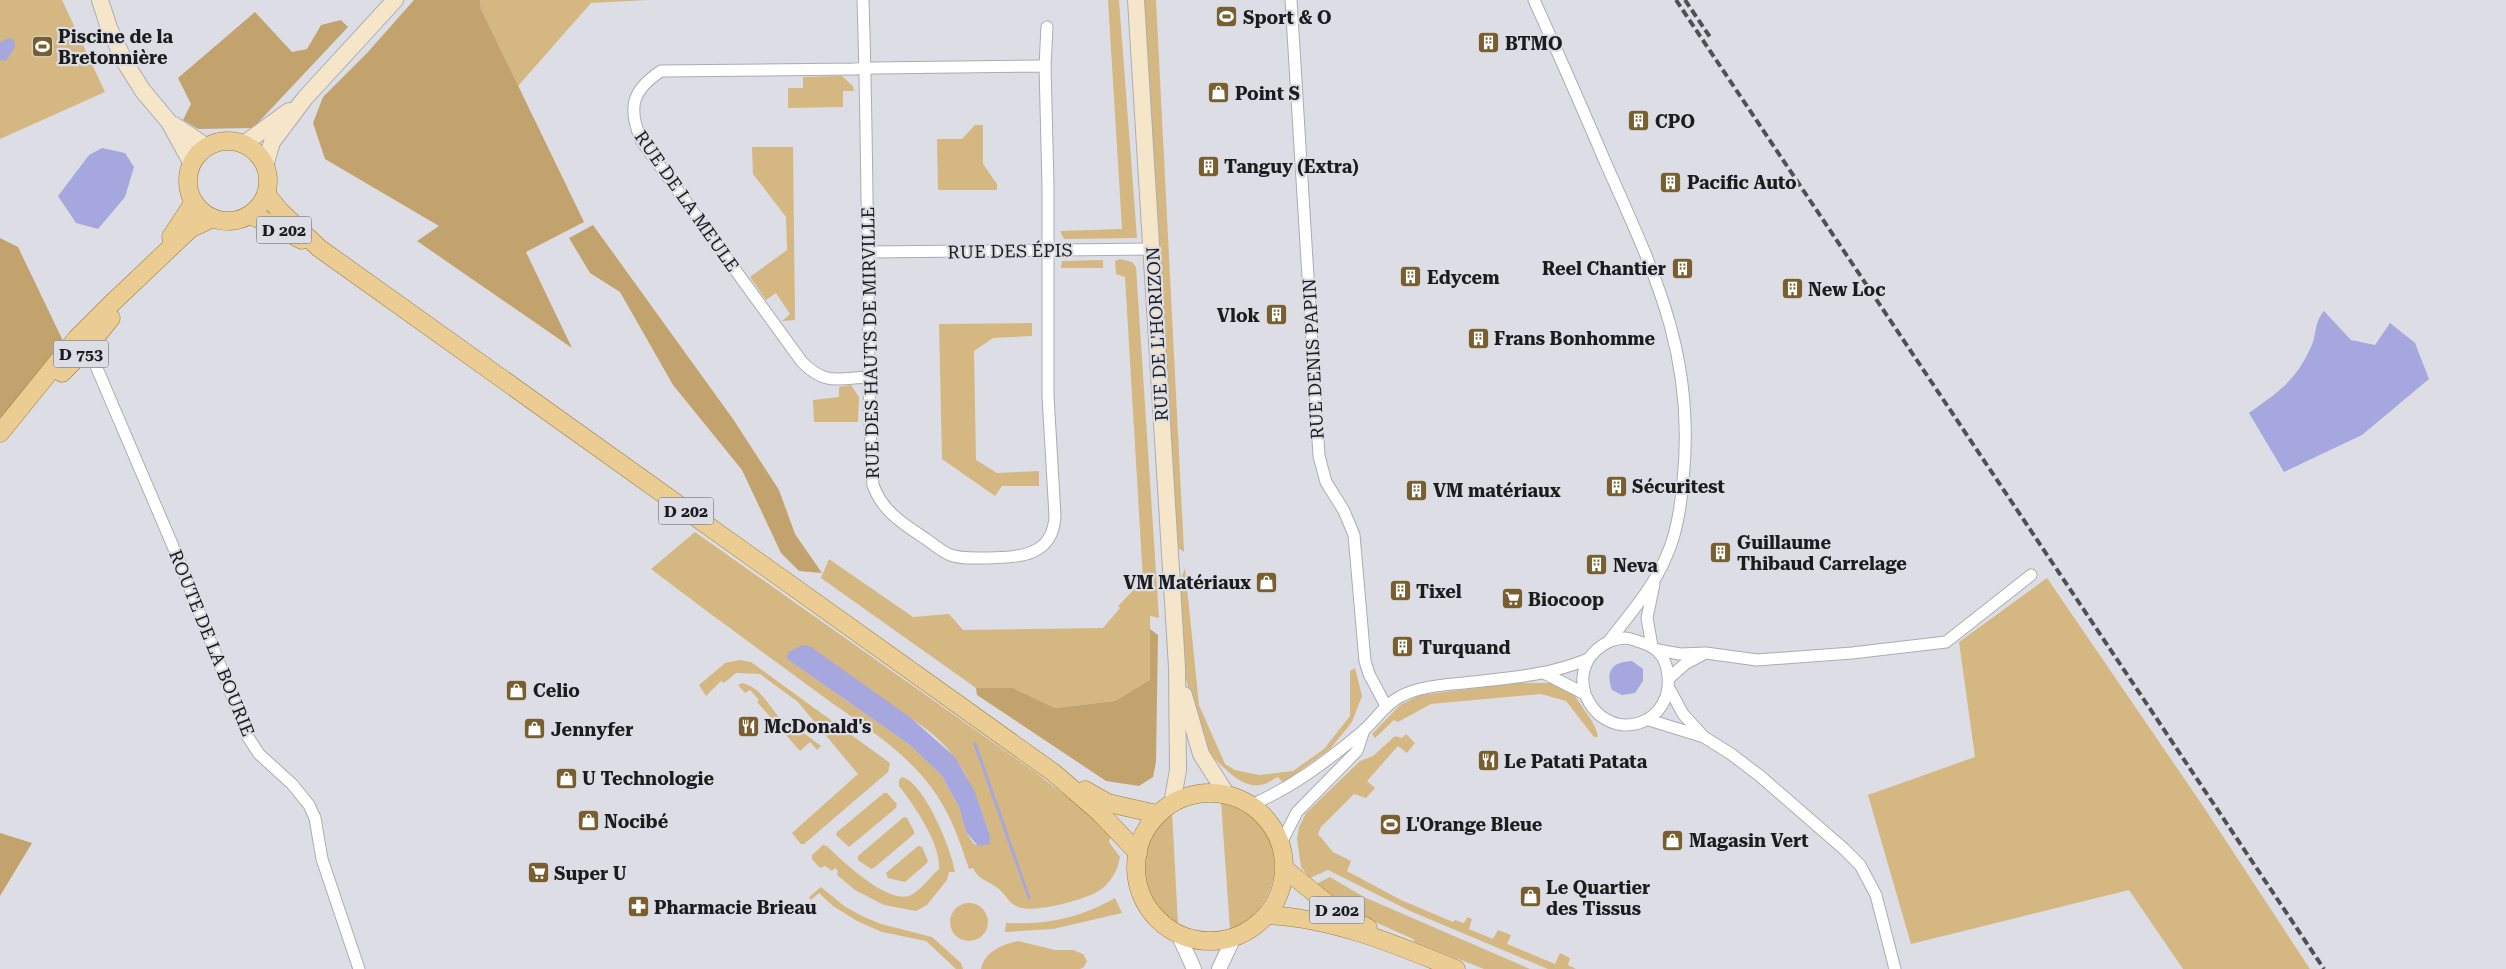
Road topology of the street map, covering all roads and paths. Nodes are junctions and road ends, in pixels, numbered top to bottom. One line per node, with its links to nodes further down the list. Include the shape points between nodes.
1 (100, 0): 11 (main road, via 126,64)
2 (395, 0): 10 (main road)
3 (863, 0): 9 (street, RUE DES HAUTS DE MIRVILLE)
4 (1136, 0): 21 (main road, RUE DE L'HORIZON)
5 (1291, 0): 38 (street, RUE DENIS PAPIN, via 1319,456 1326,482 1354,535 1364,661)
6 (1534, 0): 29 (street, via 1646,253 1676,340 1686,412 1684,469 1674,531 1667,556)
7 (1047, 27): 8 (street, RUE DES HAUTS DE MIRVILLE)
8 (1044, 66): 9 (street, RUE DE LA MEULE); 22 (street, RUE DES HAUTS DE MIRVILLE)
9 (865, 69): 23 (street, RUE DES HAUTS DE MIRVILLE); 26 (street, RUE DE LA MEULE, via 661,71 648,80 636,96 632,110 641,140 802,362 824,379)
10 (305, 98): 12 (main road); 15 (main road, via 272,142)
11 (169, 122): 13 (main road); 14 (main road)
12 (244, 144): 13 (main road, via 219,142); 15 (main road, via 260,157)
13 (207, 147): 14 (main road)
14 (192, 164): 17 (main road, via 188,177)
15 (265, 166): 16 (main road, via 268,175)
16 (266, 194): 18 (main road); 20 (main road, D 202)
17 (194, 202): 19 (main road); 24 (main road, D 753)
18 (249, 215): 19 (main road, via 238,220); 20 (main road, D 202)
19 (213, 218): 24 (main road, D 753, via 190,229)
20 (319, 248): 42 (main road, D 202)
21 (1152, 249): 22 (street, RUE DES ÉPIS); 34 (main road, RUE DE L'HORIZON)
22 (1048, 251): 23 (street, RUE DES ÉPIS); 26 (street, RUE DES HAUTS DE MIRVILLE, via 1048,396 1055,516 1054,529 1037,550 1018,557 964,558 949,554 886,510 873,485)
23 (868, 252): 26 (street, RUE DES HAUTS DE MIRVILLE)
24 (152, 265): 25 (main road, D 753)
25 (82, 343): 27 (main road, D 753); 54 (street, ROUTE DE LA BOURIE, via 151,491 248,737 304,798 315,818 322,858)
26 (869, 377)
27 (0, 434)
28 (2031, 575): 32 (street, via 1946,642 1852,654 1766,660)
29 (1655, 579): 30 (street); 31 (street, via 1647,618)
30 (1609, 641): 31 (street, via 1626,638); 33 (street)
31 (1655, 648): 32 (street, via 1680,654); 36 (street, via 1666,662)
32 (1706, 653): 36 (street, via 1685,664)
33 (1588, 660): 35 (street); 37 (street, via 1582,676)
34 (1177, 668): 43 (main road, via 1198,748); 44 (main road, via 1178,770)
35 (1544, 674): 37 (street); 38 (street, via 1427,687)
36 (1669, 684): 39 (street, via 1662,707); 41 (street, via 1683,714)
37 (1585, 694): 39 (street, via 1590,707 1604,720 1631,726)
38 (1386, 706): 40 (street)
39 (1649, 720): 41 (street)
40 (1364, 730): 45 (street, via 1306,777); 47 (street, via 1356,751 1297,812)
41 (1704, 737): 58 (street, via 1760,776 1860,865 1876,895)
42 (1054, 773): 46 (main road, D 202, via 1108,803); 48 (main road, D 202, via 1100,813)
43 (1227, 795): 44 (main road, via 1200,793); 45 (main road)
44 (1172, 804): 46 (main road)
45 (1251, 805): 47 (main road, via 1269,821)
46 (1157, 814): 48 (main road)
47 (1281, 843): 49 (main road)
48 (1138, 853): 51 (main road, via 1136,872 1147,905 1157,918)
49 (1284, 869): 50 (main road, via 1281,891); 53 (main road, D 202, via 1334,909)
50 (1267, 915): 52 (main road); 53 (main road, D 202, via 1300,917)
51 (1178, 934): 52 (main road, via 1203,941); 55 (street)
52 (1234, 937): 56 (street)
53 (1394, 944): 57 (main road, D 202)
54 (359, 969)
55 (1194, 969)
56 (1219, 969)
57 (1456, 969)
58 (1895, 969)

